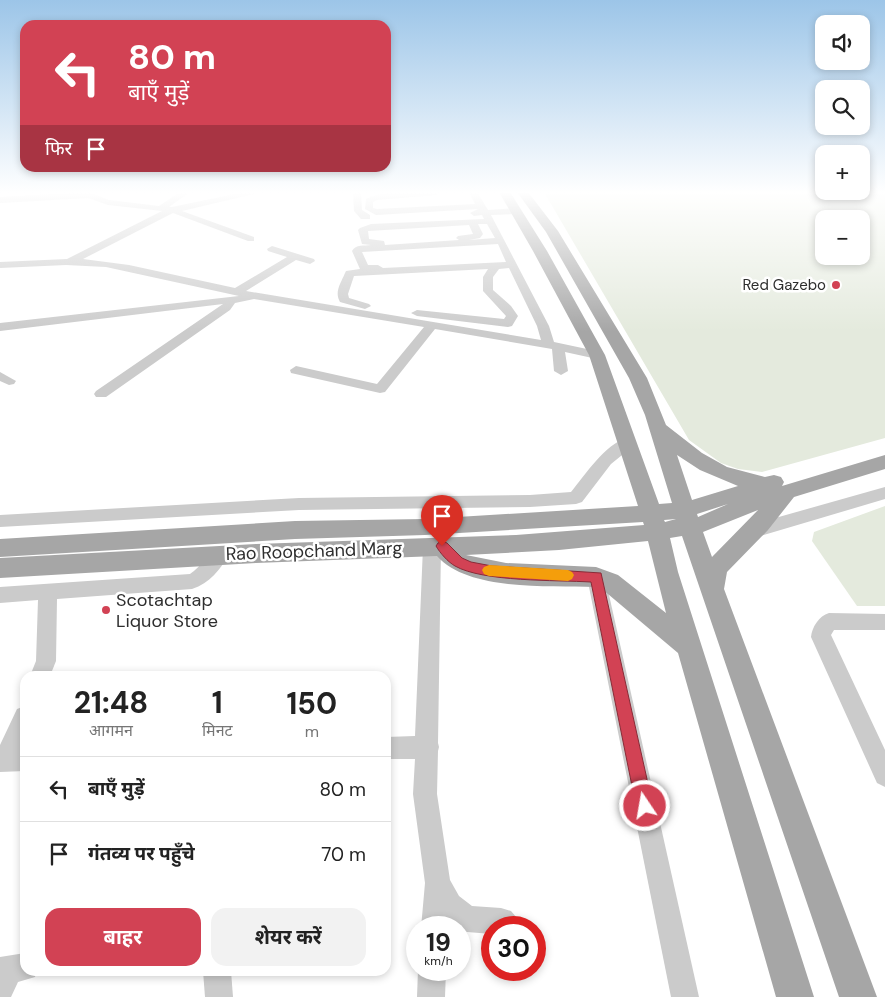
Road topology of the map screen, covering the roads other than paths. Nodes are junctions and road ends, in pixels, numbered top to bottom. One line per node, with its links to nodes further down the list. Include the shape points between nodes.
1 (115, 239): 16 (street)
2 (364, 239): 12 (street, via 369,244)
3 (405, 239): 12 (street)
4 (432, 239): 9 (street)
5 (458, 239): 9 (street)
6 (500, 239): 11 (street)
7 (545, 239): 8 (main road)
8 (548, 241): 28 (main road); 32 (main road, via 630,362)
9 (433, 242): 10 (street); 12 (street); 18 (street)
10 (486, 242): 11 (street); 19 (street)
11 (502, 242): 17 (street)
12 (405, 244): 21 (street); 21 (street, via 357,250 364,268)
13 (272, 249): 14 (street)
14 (296, 256): 15 (street); 24 (street)
15 (310, 261)
16 (69, 262): 20 (street); 24 (street, via 105,264)
17 (511, 263): 19 (street); 27 (street)
18 (437, 264): 19 (street); 21 (street)
19 (495, 264): 22 (street); 22 (street, via 354,272 348,275 342,294 344,300 371,307 508,323 512,316 508,307 488,291)
20 (0, 265)
21 (406, 266)
22 (488, 277): 23 (street, via 466,272 457,275)
23 (457, 279)
24 (234, 296): 25 (street, via 259,297); 26 (street); 31 (street, via 226,308)
25 (430, 326): 27 (street); 29 (street, via 380,389)
26 (0, 327)
27 (553, 345): 28 (street); 30 (street)
28 (597, 356): 33 (main road)
29 (296, 370)
30 (561, 371)
31 (101, 394)
32 (658, 427): 36 (main road, via 684,452 711,469); 38 (main road)
33 (628, 443): 39 (street, via 606,460 576,498 298,504); 40 (main road)
34 (885, 449): 36 (main road)
35 (885, 462): 36 (main road)
36 (777, 489): 38 (main road, via 716,520); 41 (main road)
37 (885, 493): 41 (street)
38 (688, 518): 40 (main road); 47 (main road)
39 (0, 521)
40 (654, 522): 42 (main road, Rao Roopchand Marg, via 593,538); 43 (main road, Rao Roopchand Marg, via 589,519 295,530); 51 (main road)
41 (754, 530): 47 (main road, via 716,569)
42 (437, 547): 44 (main road, Rao Roopchand Marg); 46 (main road, via 469,567); 54 (street)
43 (0, 548)
44 (220, 554): 45 (main road, Rao Roopchand Marg); 48 (street, via 211,568 192,582)
45 (0, 568)
46 (596, 577): 51 (main road, via 622,591); 65 (street)
47 (713, 588): 67 (main road)
48 (48, 592): 49 (street); 52 (street, via 46,661)
49 (0, 596)
50 (885, 622): 57 (street, via 829,621 821,633)
51 (689, 647): 66 (main road)
52 (42, 671)
53 (20, 732): 56 (street)
54 (428, 746): 55 (street); 58 (street, via 425,794)
55 (391, 748)
56 (10, 761)
57 (885, 775)
58 (438, 884): 59 (street); 60 (street, via 450,904 467,919)
59 (436, 916)
60 (481, 920)
61 (217, 976): 63 (street)
62 (431, 981): 64 (street)
63 (219, 997)
64 (430, 997)
65 (685, 997)
66 (795, 997)
67 (858, 997)

